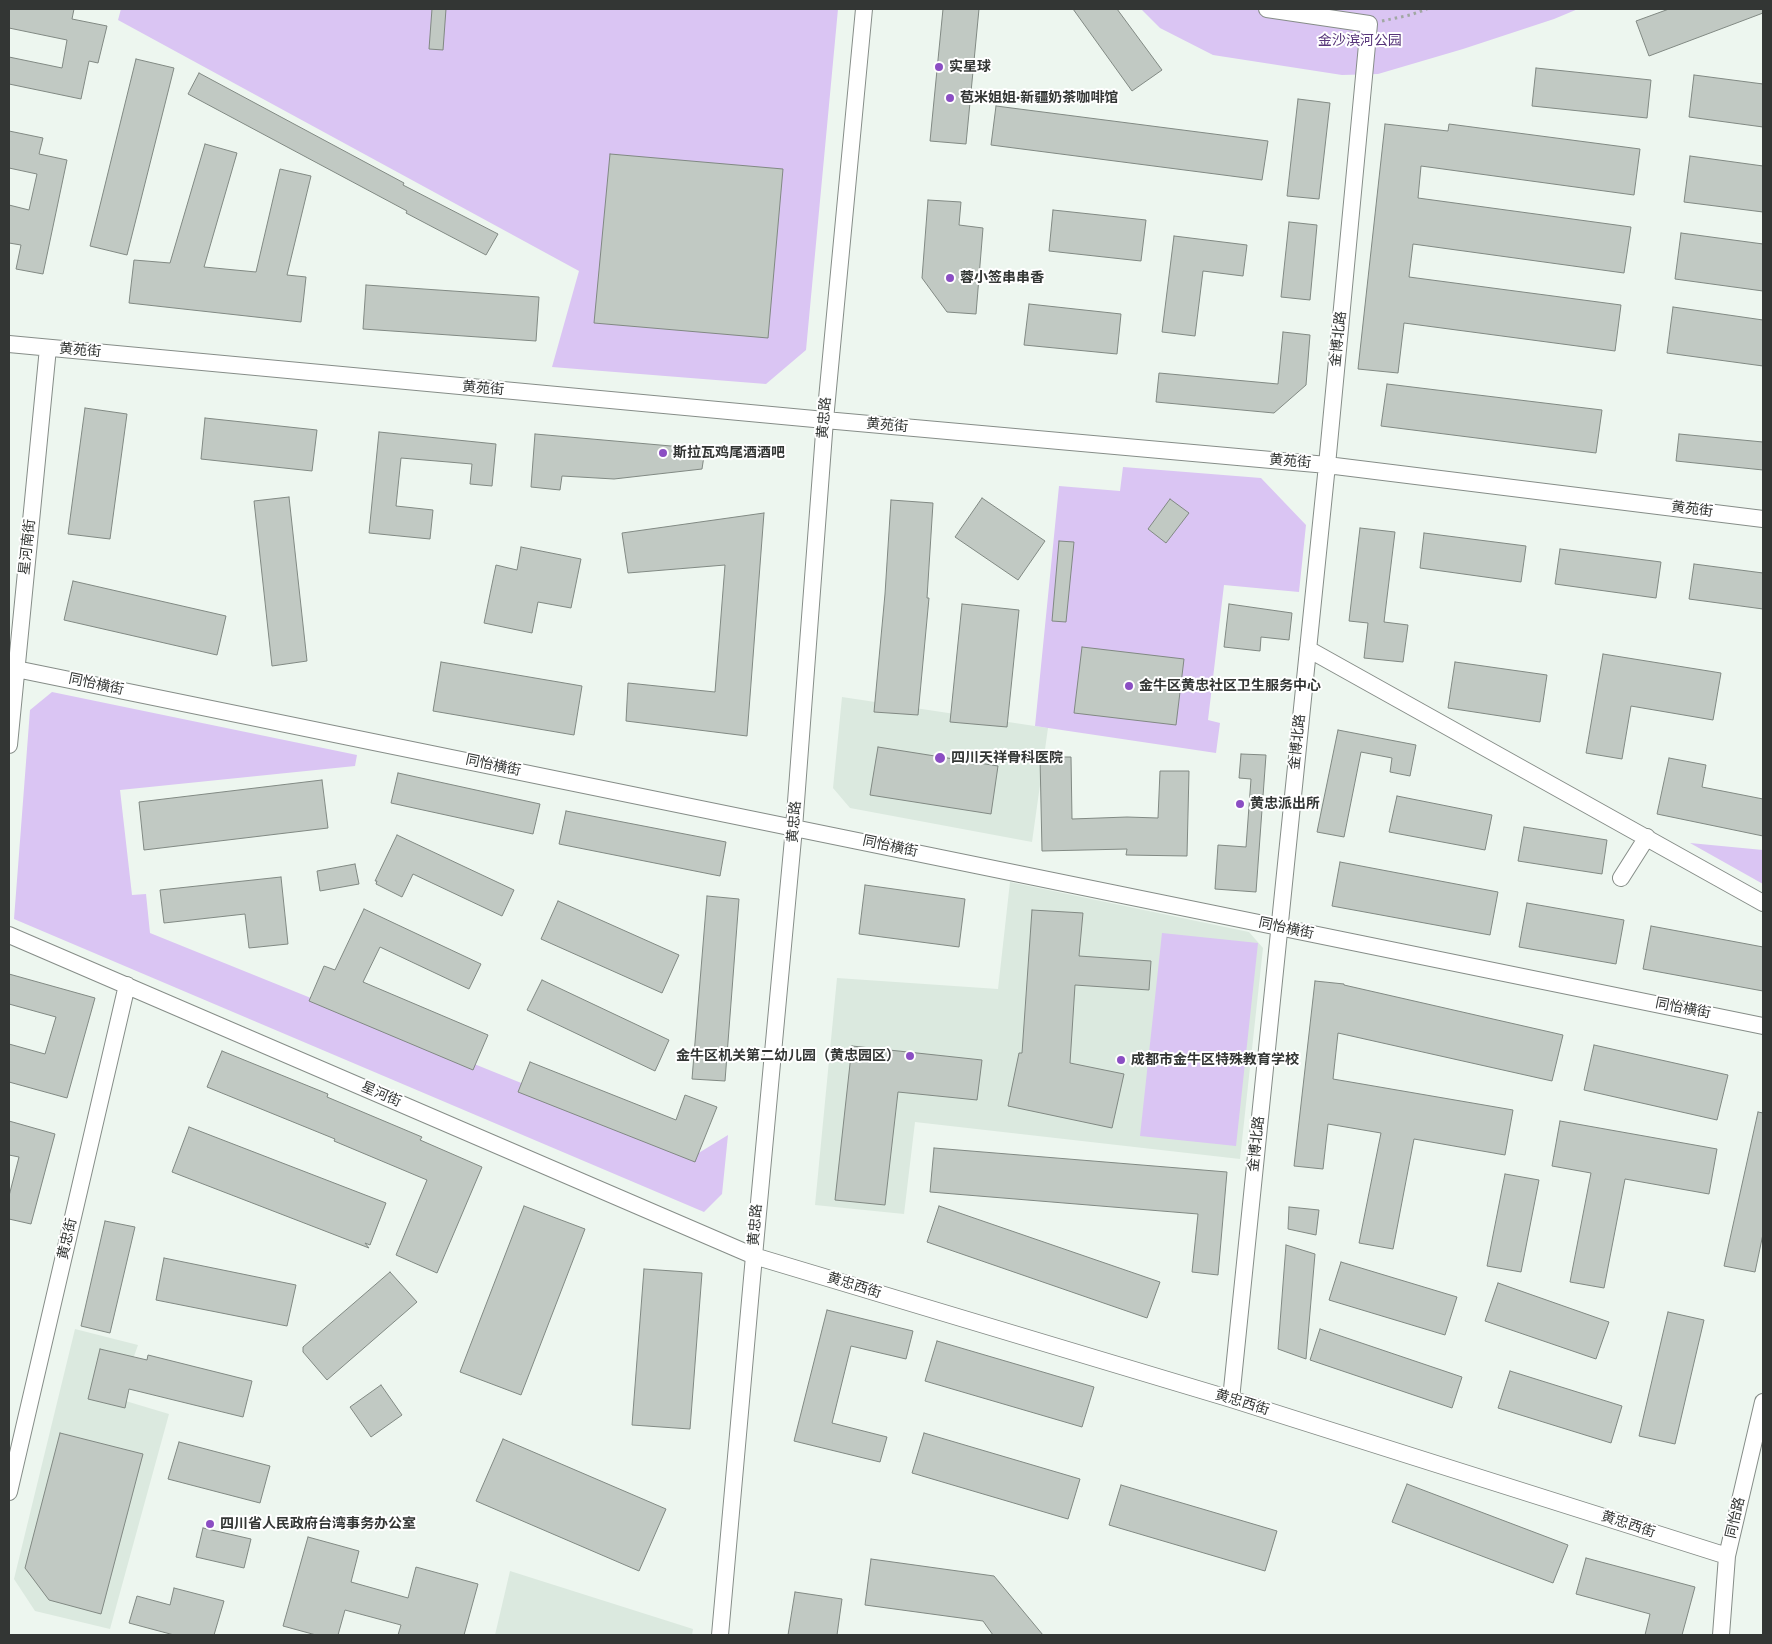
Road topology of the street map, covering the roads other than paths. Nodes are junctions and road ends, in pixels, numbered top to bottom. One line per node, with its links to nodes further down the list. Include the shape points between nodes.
1 (864, 9): 5 (street, 黄忠路)
2 (1267, 9): 6 (street, 金博北路, via 1369,24)
3 (9, 344): 4 (street, 黄苑街)
4 (48, 348): 5 (street, 黄苑街); 9 (street, 星河南街)
5 (824, 420): 6 (street, 黄苑街); 11 (street, 黄忠路)
6 (1327, 465): 7 (street, 黄苑街); 8 (street, 金博北路)
7 (1763, 519)
8 (1308, 649): 12 (street); 15 (street, 金博北路)
9 (16, 669): 10 (street, 星河南街); 11 (street, 同怡横街)
10 (9, 745)
11 (794, 828): 15 (street, 同怡横街); 19 (street, 黄忠路)
12 (1647, 837): 13 (street); 14 (street)
13 (1621, 878)
14 (1763, 902)
15 (1280, 927): 18 (street, 同怡横街); 20 (street, 金博北路)
16 (9, 935): 17 (street, 星河街)
17 (127, 986): 19 (street, 星河街); 22 (street, 黄忠街)
18 (1763, 1026)
19 (754, 1256): 20 (street, 黄忠西街); 24 (street, 黄忠路)
20 (1231, 1399): 23 (street, 黄忠西街)
21 (1763, 1402): 23 (street, 同怡路)
22 (9, 1492)
23 (1727, 1556): 25 (street, 同怡路)
24 (720, 1635)
25 (1721, 1635)

